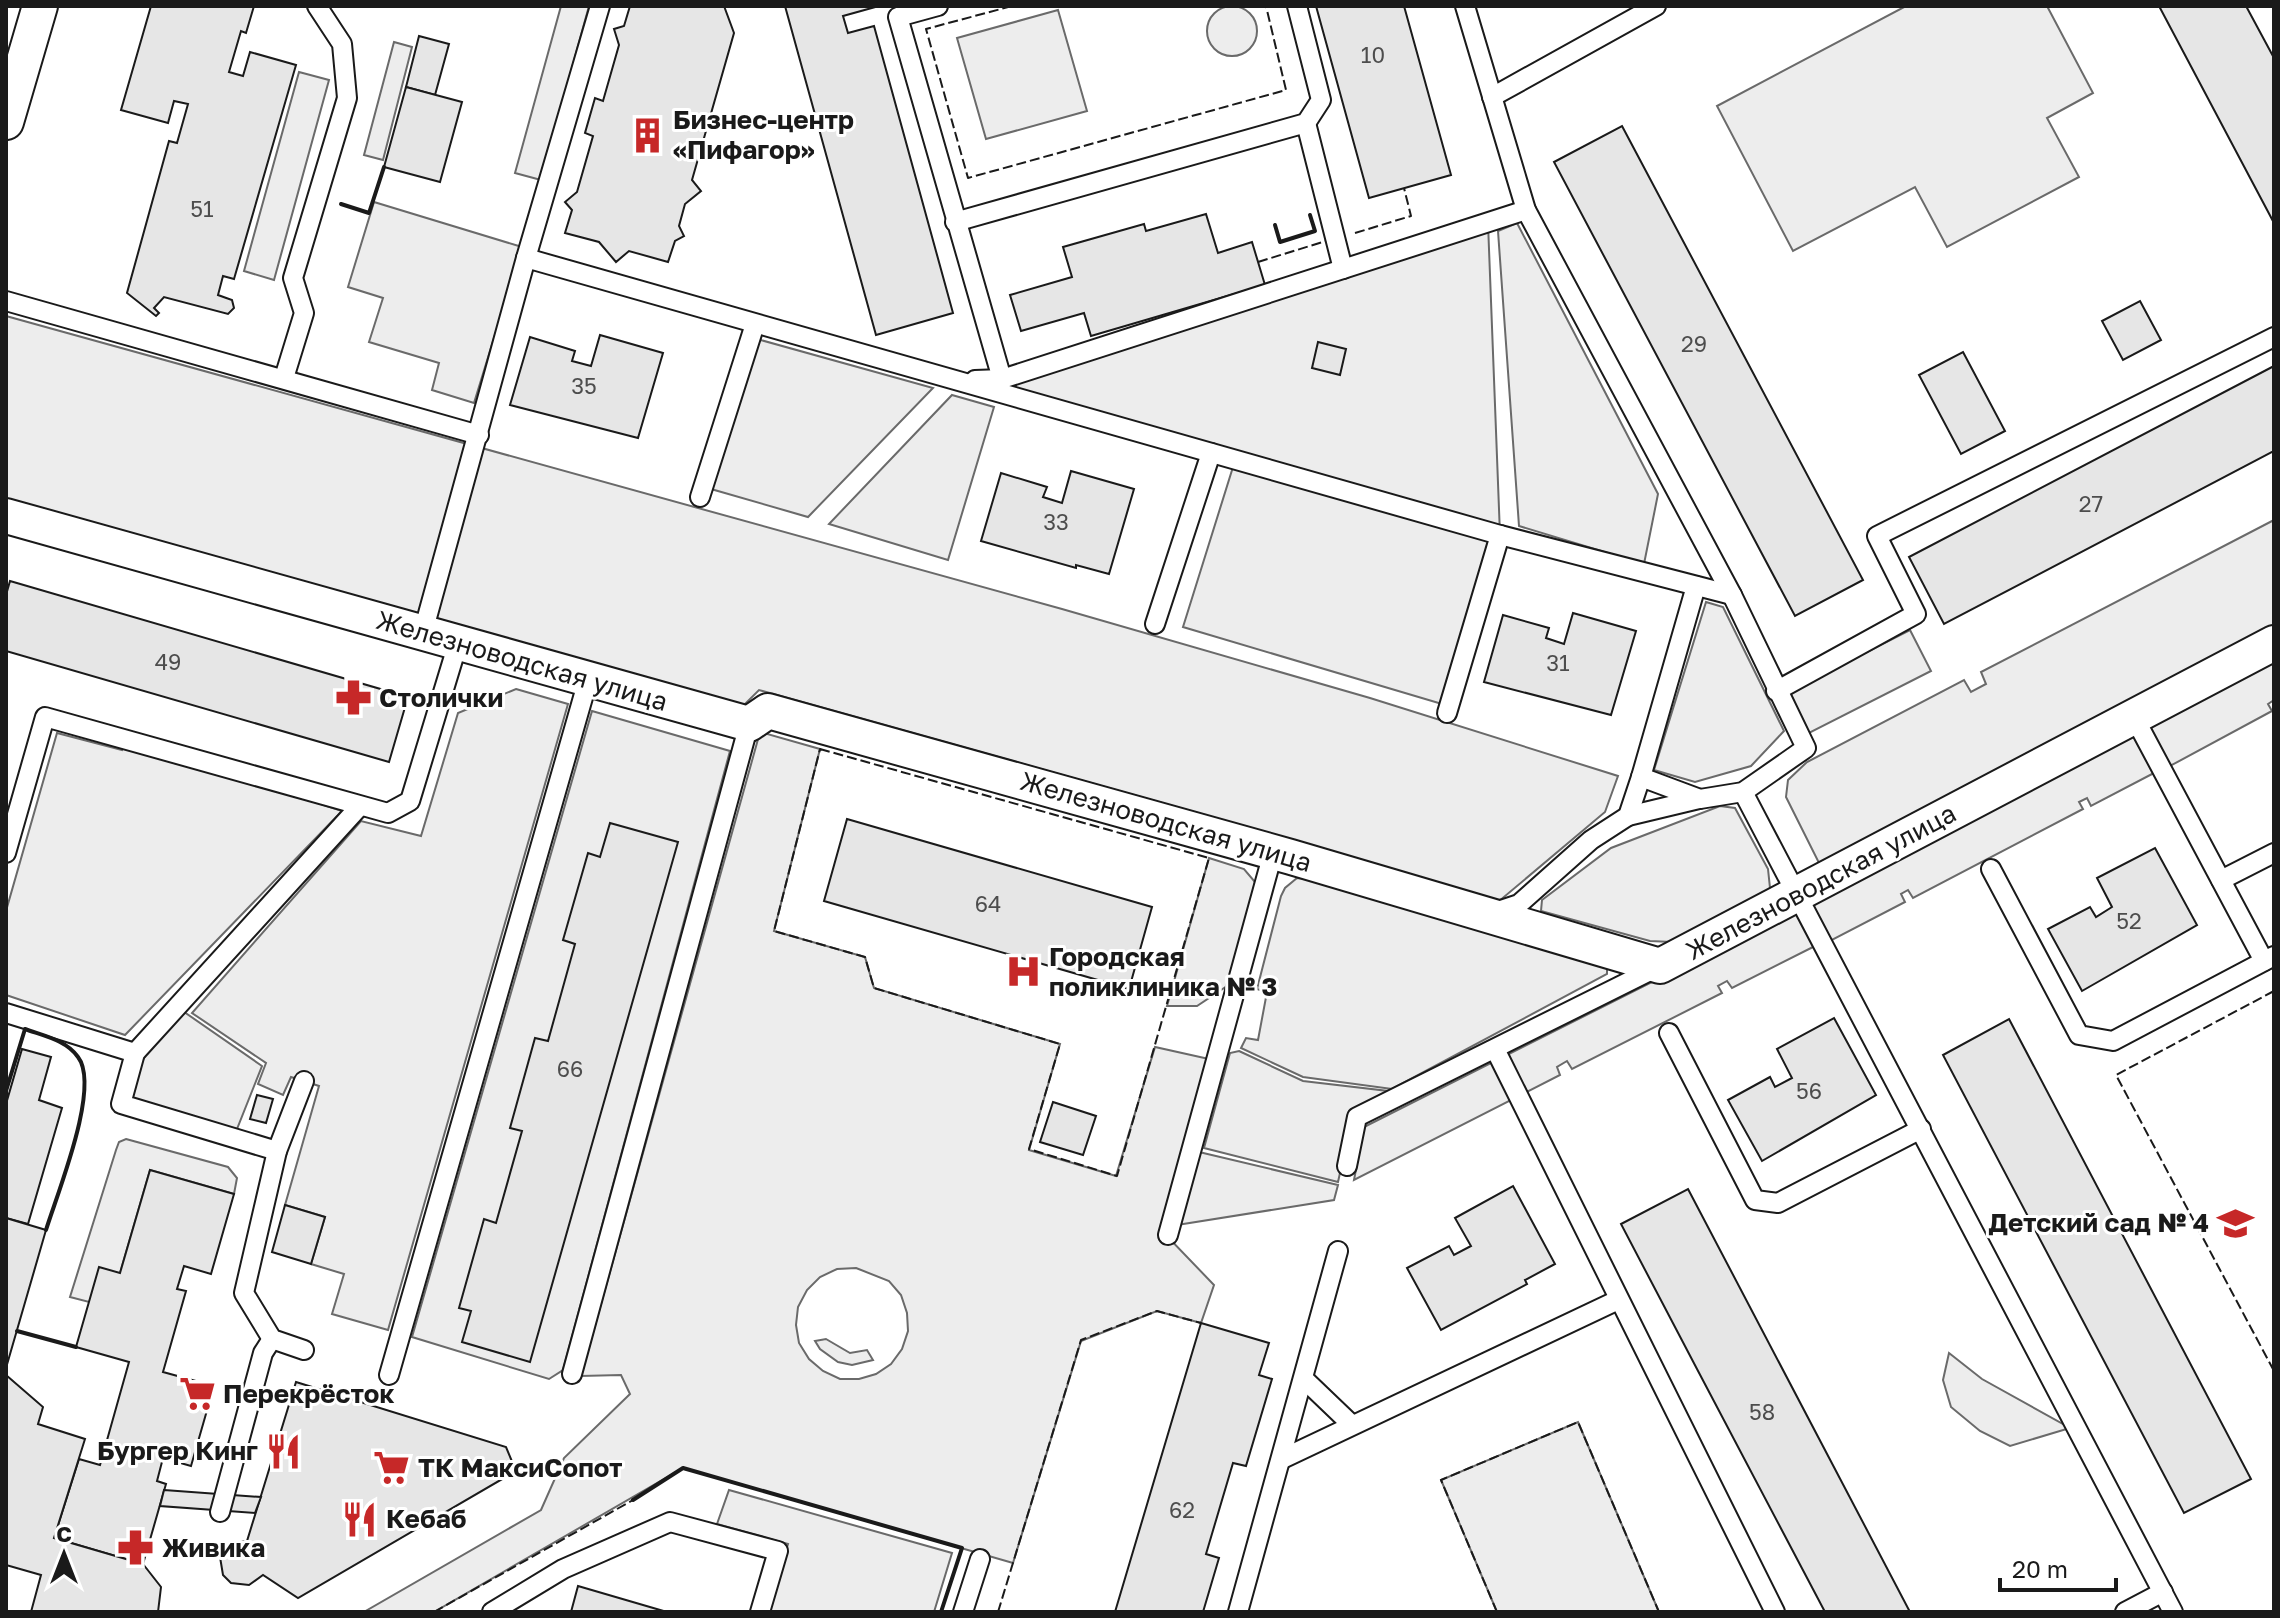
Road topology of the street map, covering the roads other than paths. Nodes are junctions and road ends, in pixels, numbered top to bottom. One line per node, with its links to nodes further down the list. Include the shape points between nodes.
1 (40, 6): 9 (street)
2 (317, 6): 18 (lane, via 342,44 347,98 293,278 304,313)
3 (600, 6): 13 (lane)
4 (938, 6): 12 (lane, via 898,17)
5 (1297, 6): 10 (lane, via 1321,100)
6 (1465, 6): 8 (lane)
7 (1656, 6): 8 (lane)
8 (1492, 97): 11 (lane)
9 (6, 122)
10 (1306, 123): 12 (lane); 14 (lane)
11 (1526, 210): 14 (lane); 27 (lane)
12 (955, 222): 19 (lane)
13 (526, 258): 16 (lane); 21 (lane)
14 (1343, 269): 19 (lane)
15 (6, 301): 18 (lane)
16 (755, 324): 20 (lane); 23 (lane)
17 (2274, 337): 33 (lane, via 1877,536 1916,614)
18 (284, 378): 21 (lane)
19 (1002, 379): 20 (lane)
20 (956, 381): 22 (lane)
21 (479, 435): 29 (lane)
22 (1211, 453): 25 (lane); 28 (lane)
23 (700, 497)
24 (6, 516): 29 (street, Железноводская улица)
25 (1500, 535): 26 (lane); 34 (lane)
26 (1696, 586): 27 (lane); 37 (lane)
27 (1732, 595): 33 (lane)
28 (1155, 624)
29 (423, 632): 30 (street, Железноводская улица)
30 (458, 643): 32 (street, Железноводская улица); 40 (lane, via 410,801 388,813)
31 (2274, 643): 35 (street, Железноводская улица)
32 (588, 680): 36 (street, Железноводская улица); 65 (lane)
33 (1776, 691): 38 (lane, via 1806,748)
34 (1447, 713)
35 (2134, 717): 46 (lane); 47 (street, Железноводская улица)
36 (749, 724): 43 (street, Железноводская улица, via 768,711); 64 (lane)
37 (1641, 777): 39 (lane); 41 (lane)
38 (1743, 792): 39 (lane); 47 (lane)
39 (1700, 799): 41 (lane)
40 (359, 807): 42 (lane, via 45,717); 54 (lane)
41 (1628, 816): 48 (lane, via 1591,840 1519,904)
42 (6, 853)
43 (1273, 853): 48 (street, Железноводская улица); 59 (lane)
44 (2274, 853): 46 (lane)
45 (1991, 869): 49 (lane, via 2079,1035 2113,1041)
46 (2221, 880): 49 (lane)
47 (1798, 894): 50 (street, Железноводская улица); 56 (lane)
48 (1485, 915): 50 (street, Железноводская улица)
49 (2269, 958)
50 (1660, 966): 53 (lane)
51 (6, 1013): 54 (lane)
52 (1669, 1033): 56 (lane, via 1755,1200 1778,1203)
53 (1495, 1049): 58 (lane, via 1357,1117); 61 (lane)
54 (135, 1053): 57 (lane, via 121,1104)
55 (304, 1081): 57 (lane)
56 (1921, 1129): 71 (lane)
57 (277, 1151): 62 (lane, via 244,1293)
58 (1347, 1166)
59 (1168, 1235)
60 (1338, 1251): 66 (lane)
61 (1618, 1300): 67 (lane); 76 (lane)
62 (272, 1339): 63 (lane); 69 (lane, via 263,1353)
63 (304, 1350)
64 (572, 1374)
65 (389, 1375)
66 (1305, 1380): 67 (lane); 68 (lane)
67 (1352, 1425): 68 (lane)
68 (1282, 1459): 75 (lane)
69 (220, 1512)
70 (980, 1559): 74 (lane)
71 (2163, 1592): 77 (lane); 78 (lane)
72 (492, 1612): 73 (lane, via 563,1569 670,1522 778,1551)
73 (760, 1612)
74 (963, 1612)
75 (1238, 1612)
76 (1775, 1612)
77 (2125, 1612)
78 (2173, 1612)

